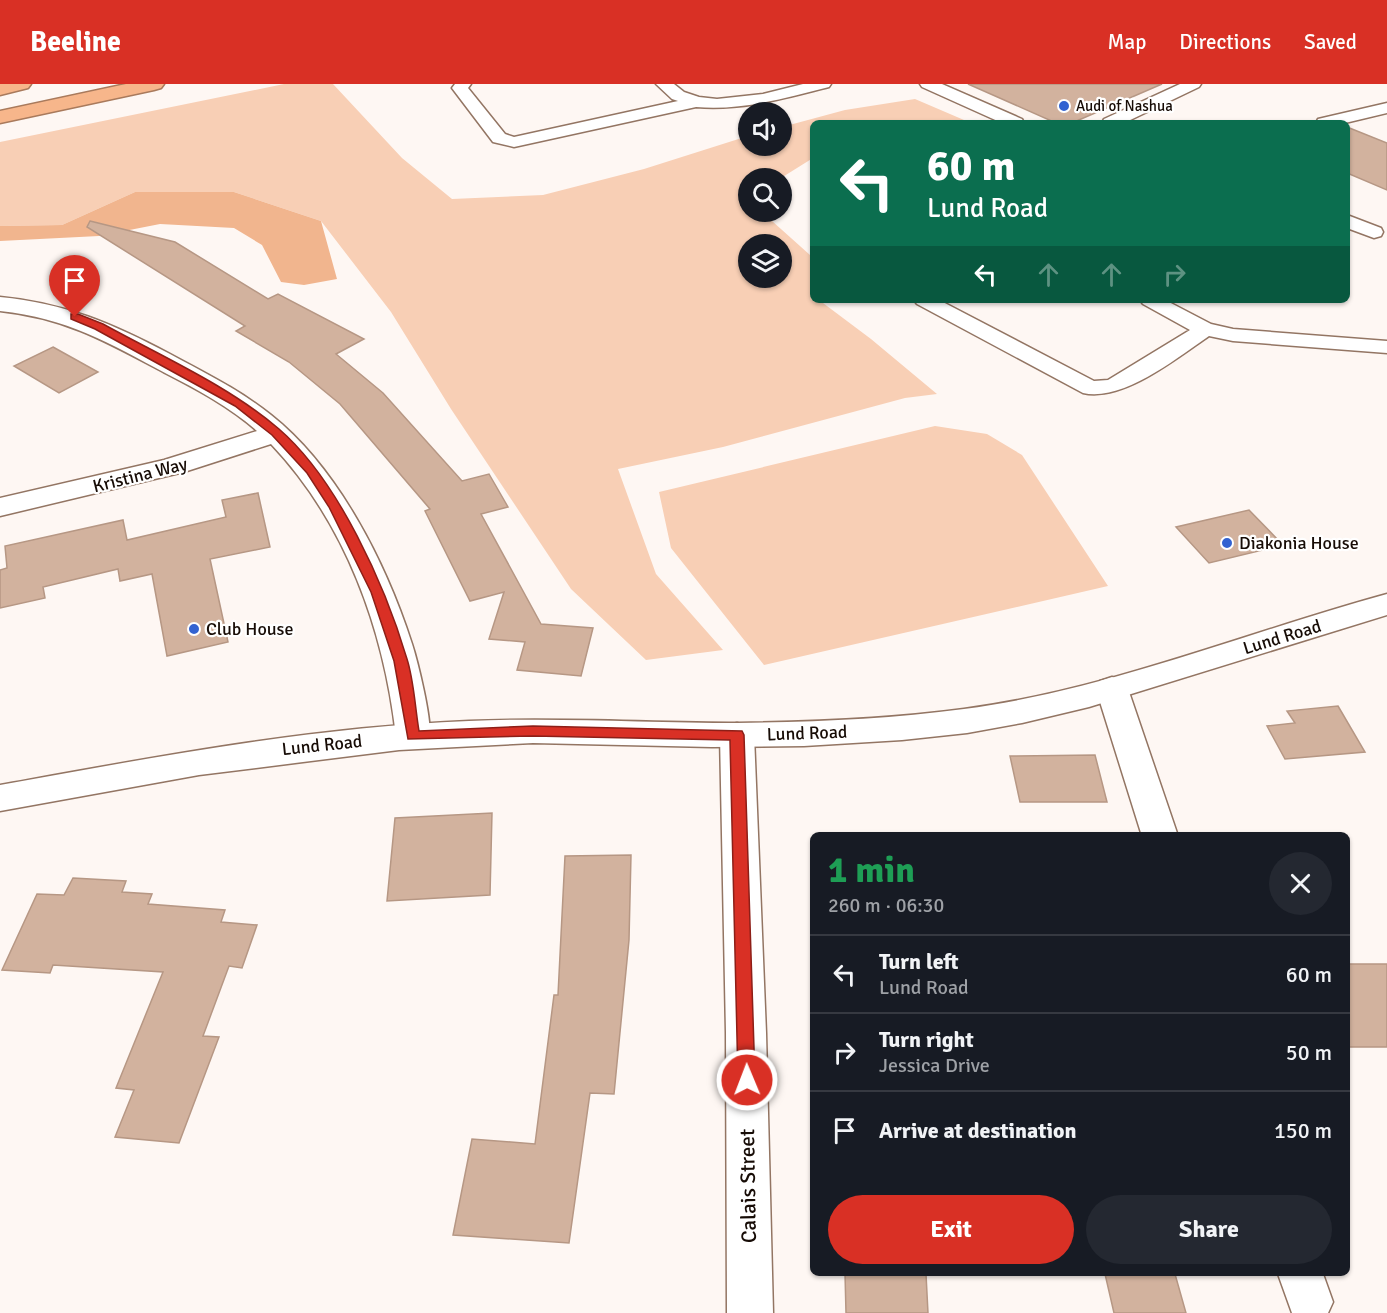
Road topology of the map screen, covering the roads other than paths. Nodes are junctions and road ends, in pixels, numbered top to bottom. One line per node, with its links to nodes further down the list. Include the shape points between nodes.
1 (21, 84): 8 (highway)
2 (154, 84): 11 (highway)
3 (463, 84): 9 (lane, via 460,88 499,138 514,142)
4 (664, 84): 9 (lane)
5 (823, 84): 9 (lane, via 731,103)
6 (928, 84): 12 (lane)
7 (1193, 84): 13 (lane)
8 (0, 89)
9 (693, 103)
10 (1387, 108): 14 (lane)
11 (0, 117)
12 (1009, 120)
13 (1116, 120)
14 (1337, 120)
15 (1350, 222): 16 (lane)
16 (1374, 232)
17 (930, 303): 20 (lane, via 1091,388 1113,386)
18 (1156, 303): 20 (lane)
19 (0, 304): 22 (street, via 47,310 99,327 214,389)
20 (1205, 329): 21 (lane, via 1233,335)
21 (1387, 347)
22 (276, 433): 23 (street, Kristina Way, via 184,465); 27 (street, via 311,471 335,507 377,592 401,661)
23 (0, 507)
24 (1387, 604): 25 (street, Lund Road)
25 (1112, 689): 26 (street, Lund Road, via 1002,715 922,726 843,733); 29 (street)
26 (737, 735): 27 (street, Lund Road, via 533,731); 30 (street, Calais Street)
27 (413, 736): 28 (street, Lund Road, via 204,760)
28 (0, 798)
29 (1159, 832)
30 (750, 1313)

